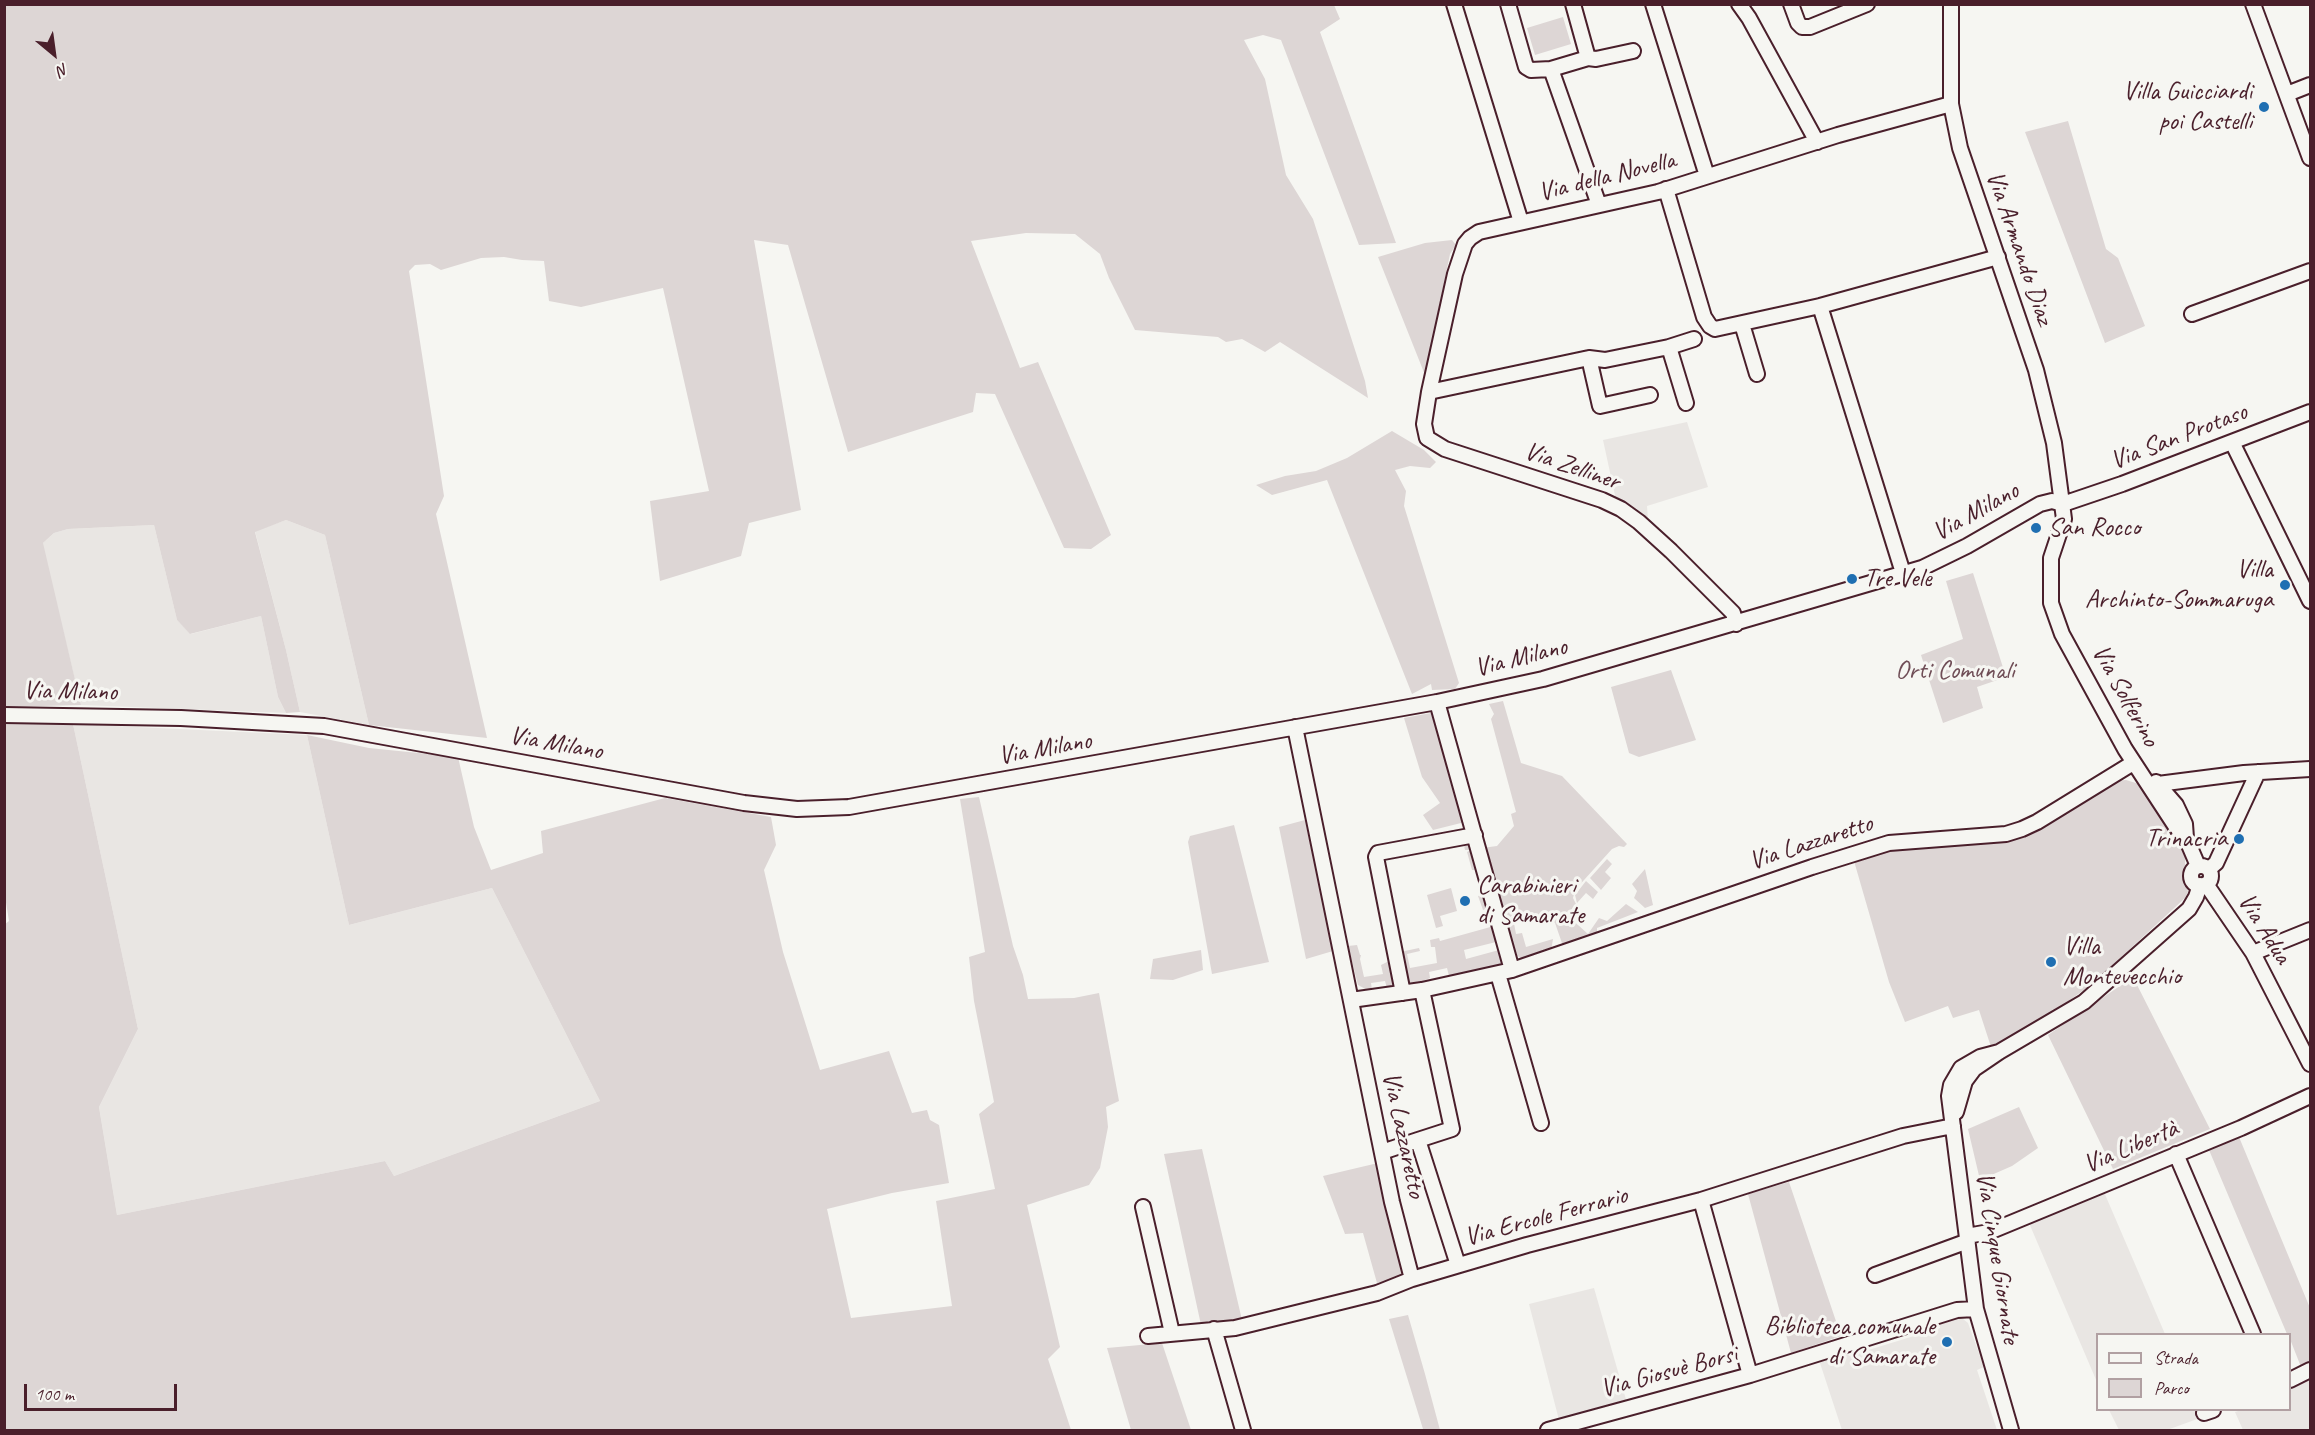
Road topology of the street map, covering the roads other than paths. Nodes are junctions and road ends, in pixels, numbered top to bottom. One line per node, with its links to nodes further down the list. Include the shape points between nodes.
1 (1454, 4): 21 (street)
2 (1508, 4): 12 (street, via 1526,67)
3 (1573, 4): 11 (street)
4 (1653, 4): 18 (street)
5 (1739, 4): 16 (street)
6 (1791, 4): 7 (street, via 1802,27)
7 (1867, 4)
8 (1952, 4): 15 (street, Via Armando Diaz)
9 (2253, 4): 14 (street)
10 (1633, 51): 11 (street)
11 (1588, 58): 12 (street)
12 (1551, 69): 20 (street)
13 (2310, 85): 14 (street)
14 (2287, 94): 17 (street)
15 (1951, 104): 16 (street, Via della Novella); 22 (street, Via Armando Diaz, via 1968,177)
16 (1817, 142): 18 (street, Via della Novella)
17 (2310, 158)
18 (1707, 176): 19 (street, Via della Novella)
19 (1666, 189): 20 (street, Via della Novella); 26 (street, via 1704,317 1715,329)
20 (1599, 205): 21 (street, Via della Novella)
21 (1521, 222): 31 (street, Via della Novella, via 1479,232 1465,244)
22 (1998, 257): 24 (street); 37 (street, Via Armando Diaz, via 2044,396)
23 (2310, 271): 25 (street)
24 (1820, 306): 26 (street); 38 (street)
25 (2192, 314)
26 (1742, 324): 30 (street)
27 (1694, 339): 28 (street)
28 (1668, 347): 29 (street, via 1605,360); 33 (street)
29 (1589, 358): 31 (street); 32 (street, via 1600,406)
30 (1757, 374)
31 (1430, 392): 35 (street, Via della Novella)
32 (1650, 395)
33 (1686, 403)
34 (2310, 412): 36 (street, Via San Protaso)
35 (1425, 434): 40 (street, Via Zelliner, via 1430,442 1444,449 1621,509 1671,551 1733,613)
36 (2232, 442): 37 (street, Via San Protaso); 39 (street)
37 (2063, 504): 38 (street, Via Milano, via 2040,504 1945,558); 44 (street, Via Solferino, via 2064,519 2051,558 2051,603 2062,634)
38 (1903, 573): 40 (street, Via Milano)
39 (2310, 599)
40 (1736, 624): 41 (street, Via Milano, via 1543,679)
41 (1437, 702): 43 (street, Via Milano); 50 (street)
42 (4, 715): 43 (street, Via Milano, via 181,718 324,726 744,803 815,809 889,801)
43 (1295, 727): 58 (street, Via Lazzaretto)
44 (2138, 768): 48 (street, Via Solferino); 49 (street, Via Solferino); 55 (street, Via Lazzaretto, via 2022,829 2006,834 1889,843)
45 (2310, 769): 46 (street)
46 (2258, 772): 47 (street); 51 (street, via 2216,863)
47 (2190, 779): 48 (street); 49 (street, via 2179,787)
48 (2158, 784): 49 (street, Via Solferino)
49 (2169, 807): 51 (street, Via Solferino, via 2185,824 2186,838)
50 (1475, 835): 55 (street); 57 (street, via 1378,853 1376,857)
51 (2203, 868): 52 (street, Via Cinque Giornate, via 2210,877)
52 (2203, 885): 54 (street, Via Adua); 62 (street, Via Cinque Giornate, via 2189,909 2084,1002 1999,1052 1968,1063 1955,1076 1949,1096)
53 (2310, 930): 54 (street)
54 (2253, 953): 59 (street, Via Adua)
55 (1505, 972): 56 (street, Via Lazzaretto); 61 (street)
56 (1422, 990): 57 (street, Via Lazzaretto); 63 (street, via 1452,1129)
57 (1403, 993): 58 (street, Via Lazzaretto)
58 (1351, 1000): 64 (street, Via Lazzaretto)
59 (2310, 1064)
60 (2310, 1096): 65 (street, Via Libertà)
61 (1541, 1123)
62 (1953, 1126): 66 (street, Via Ercole Ferrario, via 1903,1136); 68 (street, Via Cinque Giornate)
63 (1418, 1140): 64 (street); 69 (street)
64 (1382, 1152): 71 (street, Via Lazzaretto)
65 (2176, 1154): 68 (street, Via Libertà); 75 (street)
66 (1701, 1200): 69 (street, Via Ercole Ferrario); 78 (street)
67 (1143, 1207): 74 (street)
68 (1967, 1239): 70 (street, Via Libertà); 72 (street, Via Cinque Giornate)
69 (1458, 1265): 71 (street, Via Ercole Ferrario)
70 (1875, 1275)
71 (1412, 1279): 73 (street, Via Ercole Ferrario, via 1377,1293 1295,1314)
72 (1976, 1309): 78 (street, Via Giosuè Borsi, via 1947,1313); 82 (street, Via Cinque Giornate)
73 (1214, 1329): 74 (street, Via Ercole Ferrario); 80 (street)
74 (1172, 1333): 76 (street, Via Ercole Ferrario)
75 (2252, 1333)
76 (1148, 1336)
77 (2310, 1370): 79 (street)
78 (1750, 1375): 81 (street, Via Giosuè Borsi)
79 (2291, 1379)
80 (1243, 1431)
81 (1548, 1431)
82 (2011, 1431)

